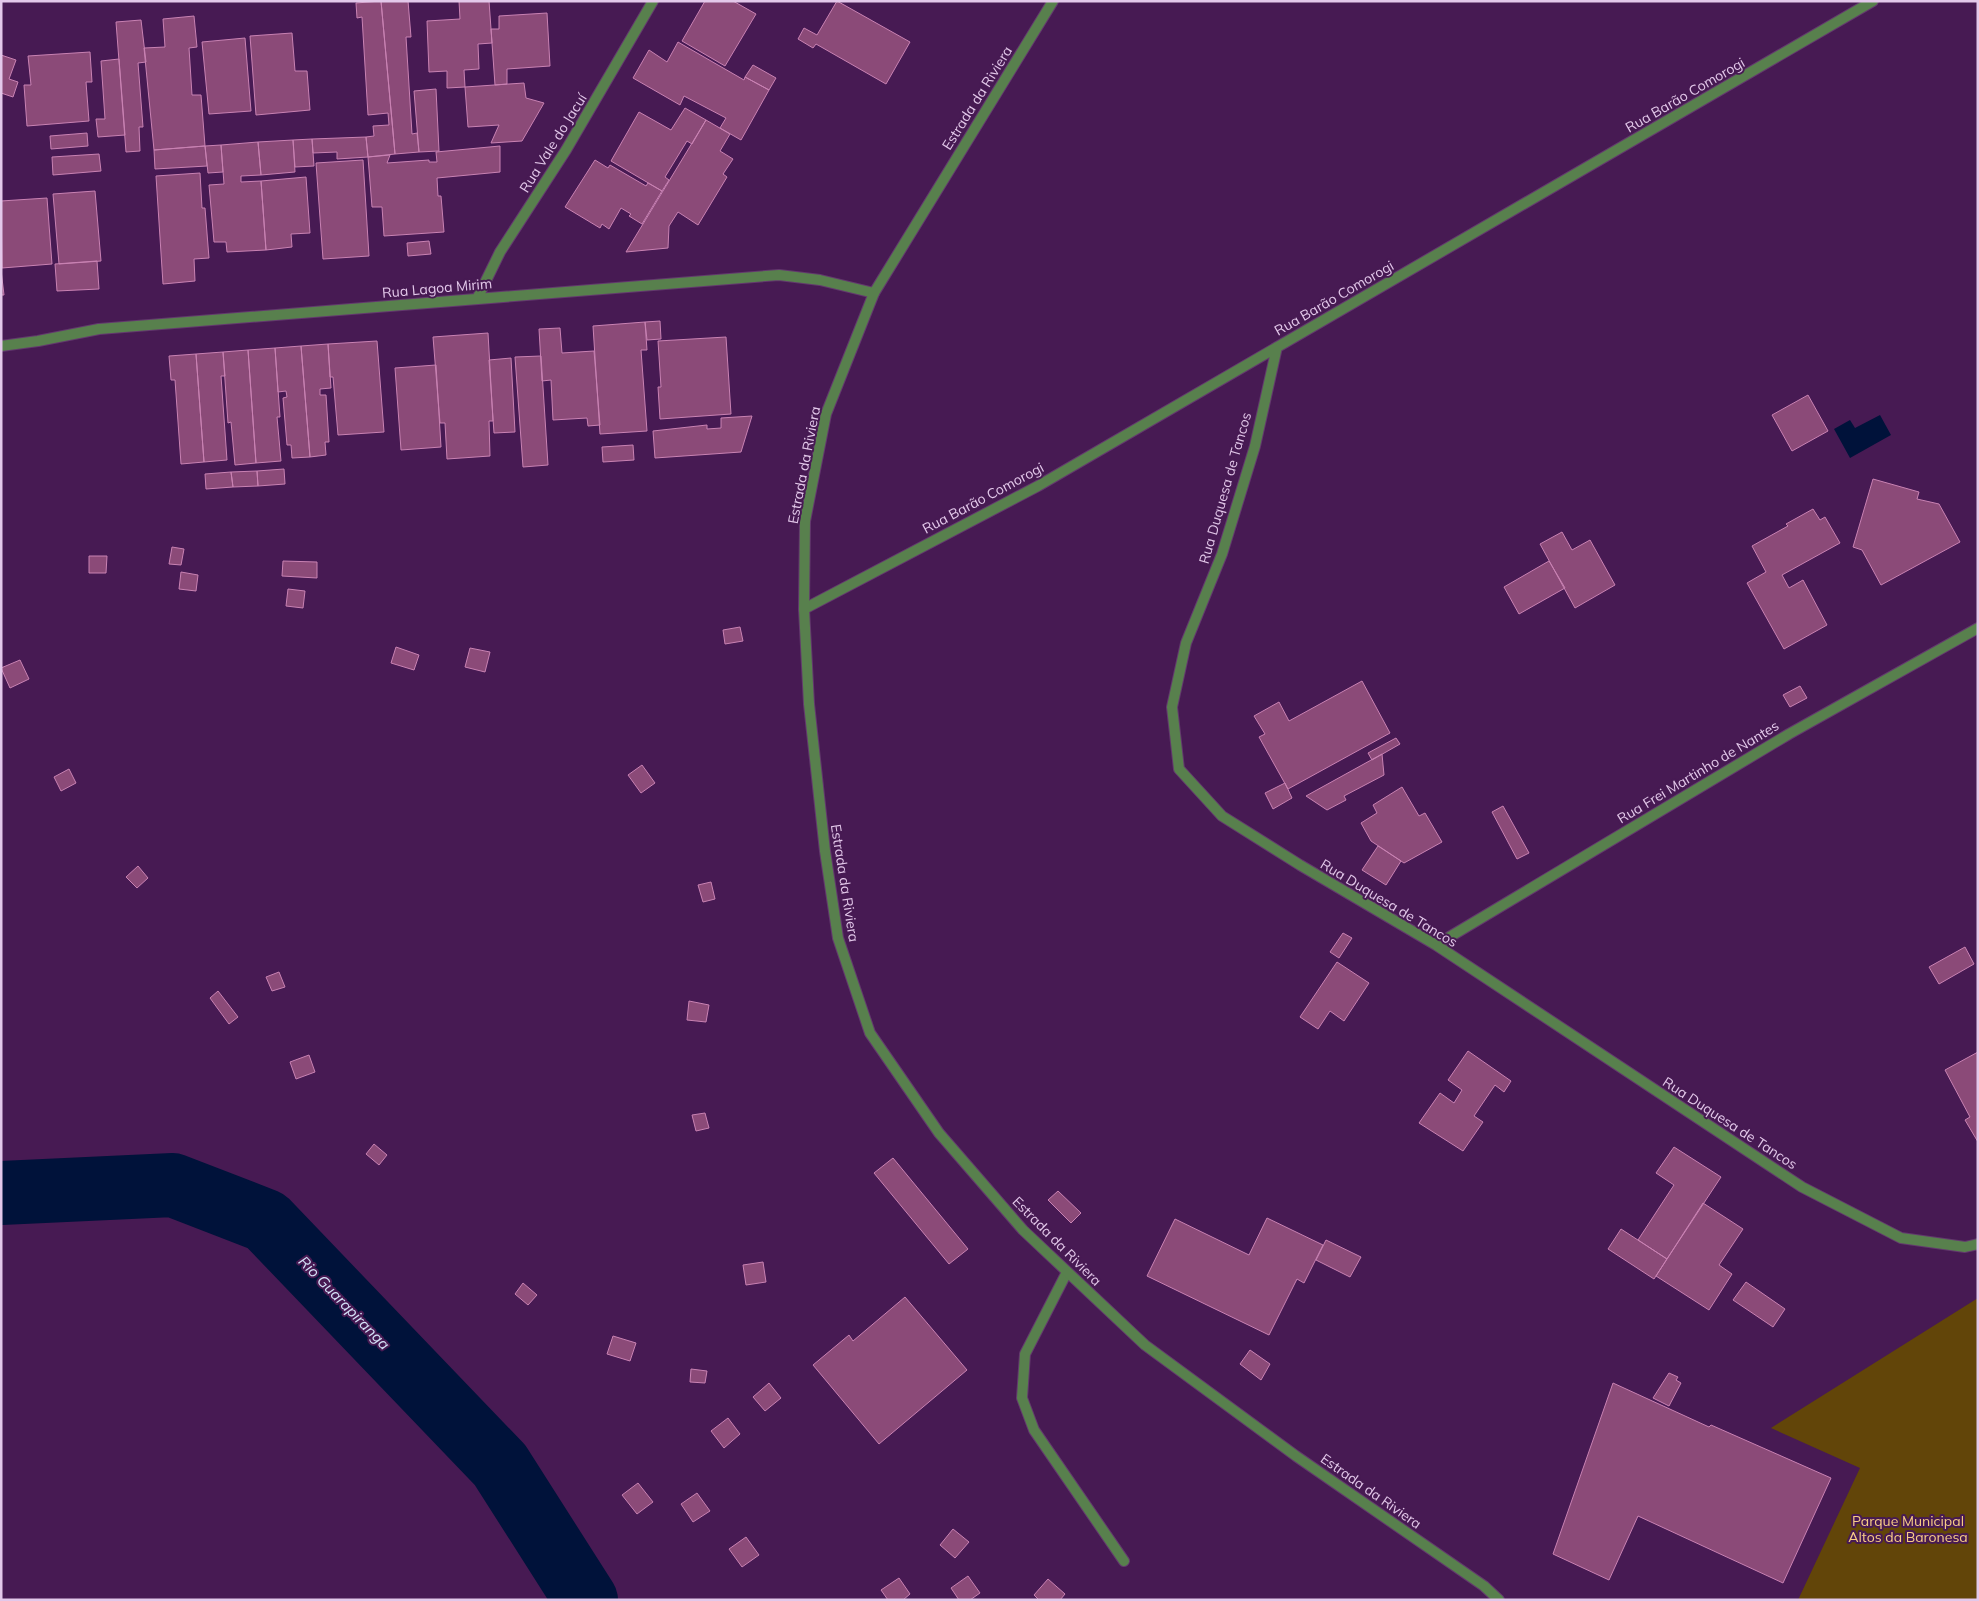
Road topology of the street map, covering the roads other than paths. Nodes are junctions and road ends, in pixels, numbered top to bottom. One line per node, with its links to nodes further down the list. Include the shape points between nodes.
1 (653, 1): 5 (street, Rua Vale do Jacuí, via 566,150 500,252)
2 (1053, 1): 4 (street, Estrada da Riviera)
3 (1874, 1): 7 (street, Rua Barão Comorogi)
4 (874, 293): 5 (street, Rua Lagoa Mirim, via 820,280 779,275); 8 (street, Estrada da Riviera, via 826,414 805,521)
5 (476, 298): 6 (street, Rua Lagoa Mirim, via 98,329)
6 (1, 346)
7 (1277, 347): 8 (street, Rua Barão Comorogi, via 1038,486); 10 (street, Rua Duquesa de Tancos, via 1255,446 1222,554 1186,643 1172,707 1179,769 1222,816)
8 (804, 609): 12 (street, Estrada da Riviera, via 810,714 838,938 870,1033 939,1133 1023,1230)
9 (1978, 628): 10 (street, Rua Frei Martinho de Nantes, via 1789,734)
10 (1436, 946): 11 (street, Rua Duquesa de Tancos, via 1802,1187 1901,1238 1965,1247)
11 (1978, 1244)
12 (1067, 1272): 13 (street, via 1025,1354 1022,1398 1034,1430); 14 (street, Estrada da Riviera, via 1145,1344 1296,1456 1484,1586)
13 (1124, 1561)
14 (1499, 1600)

